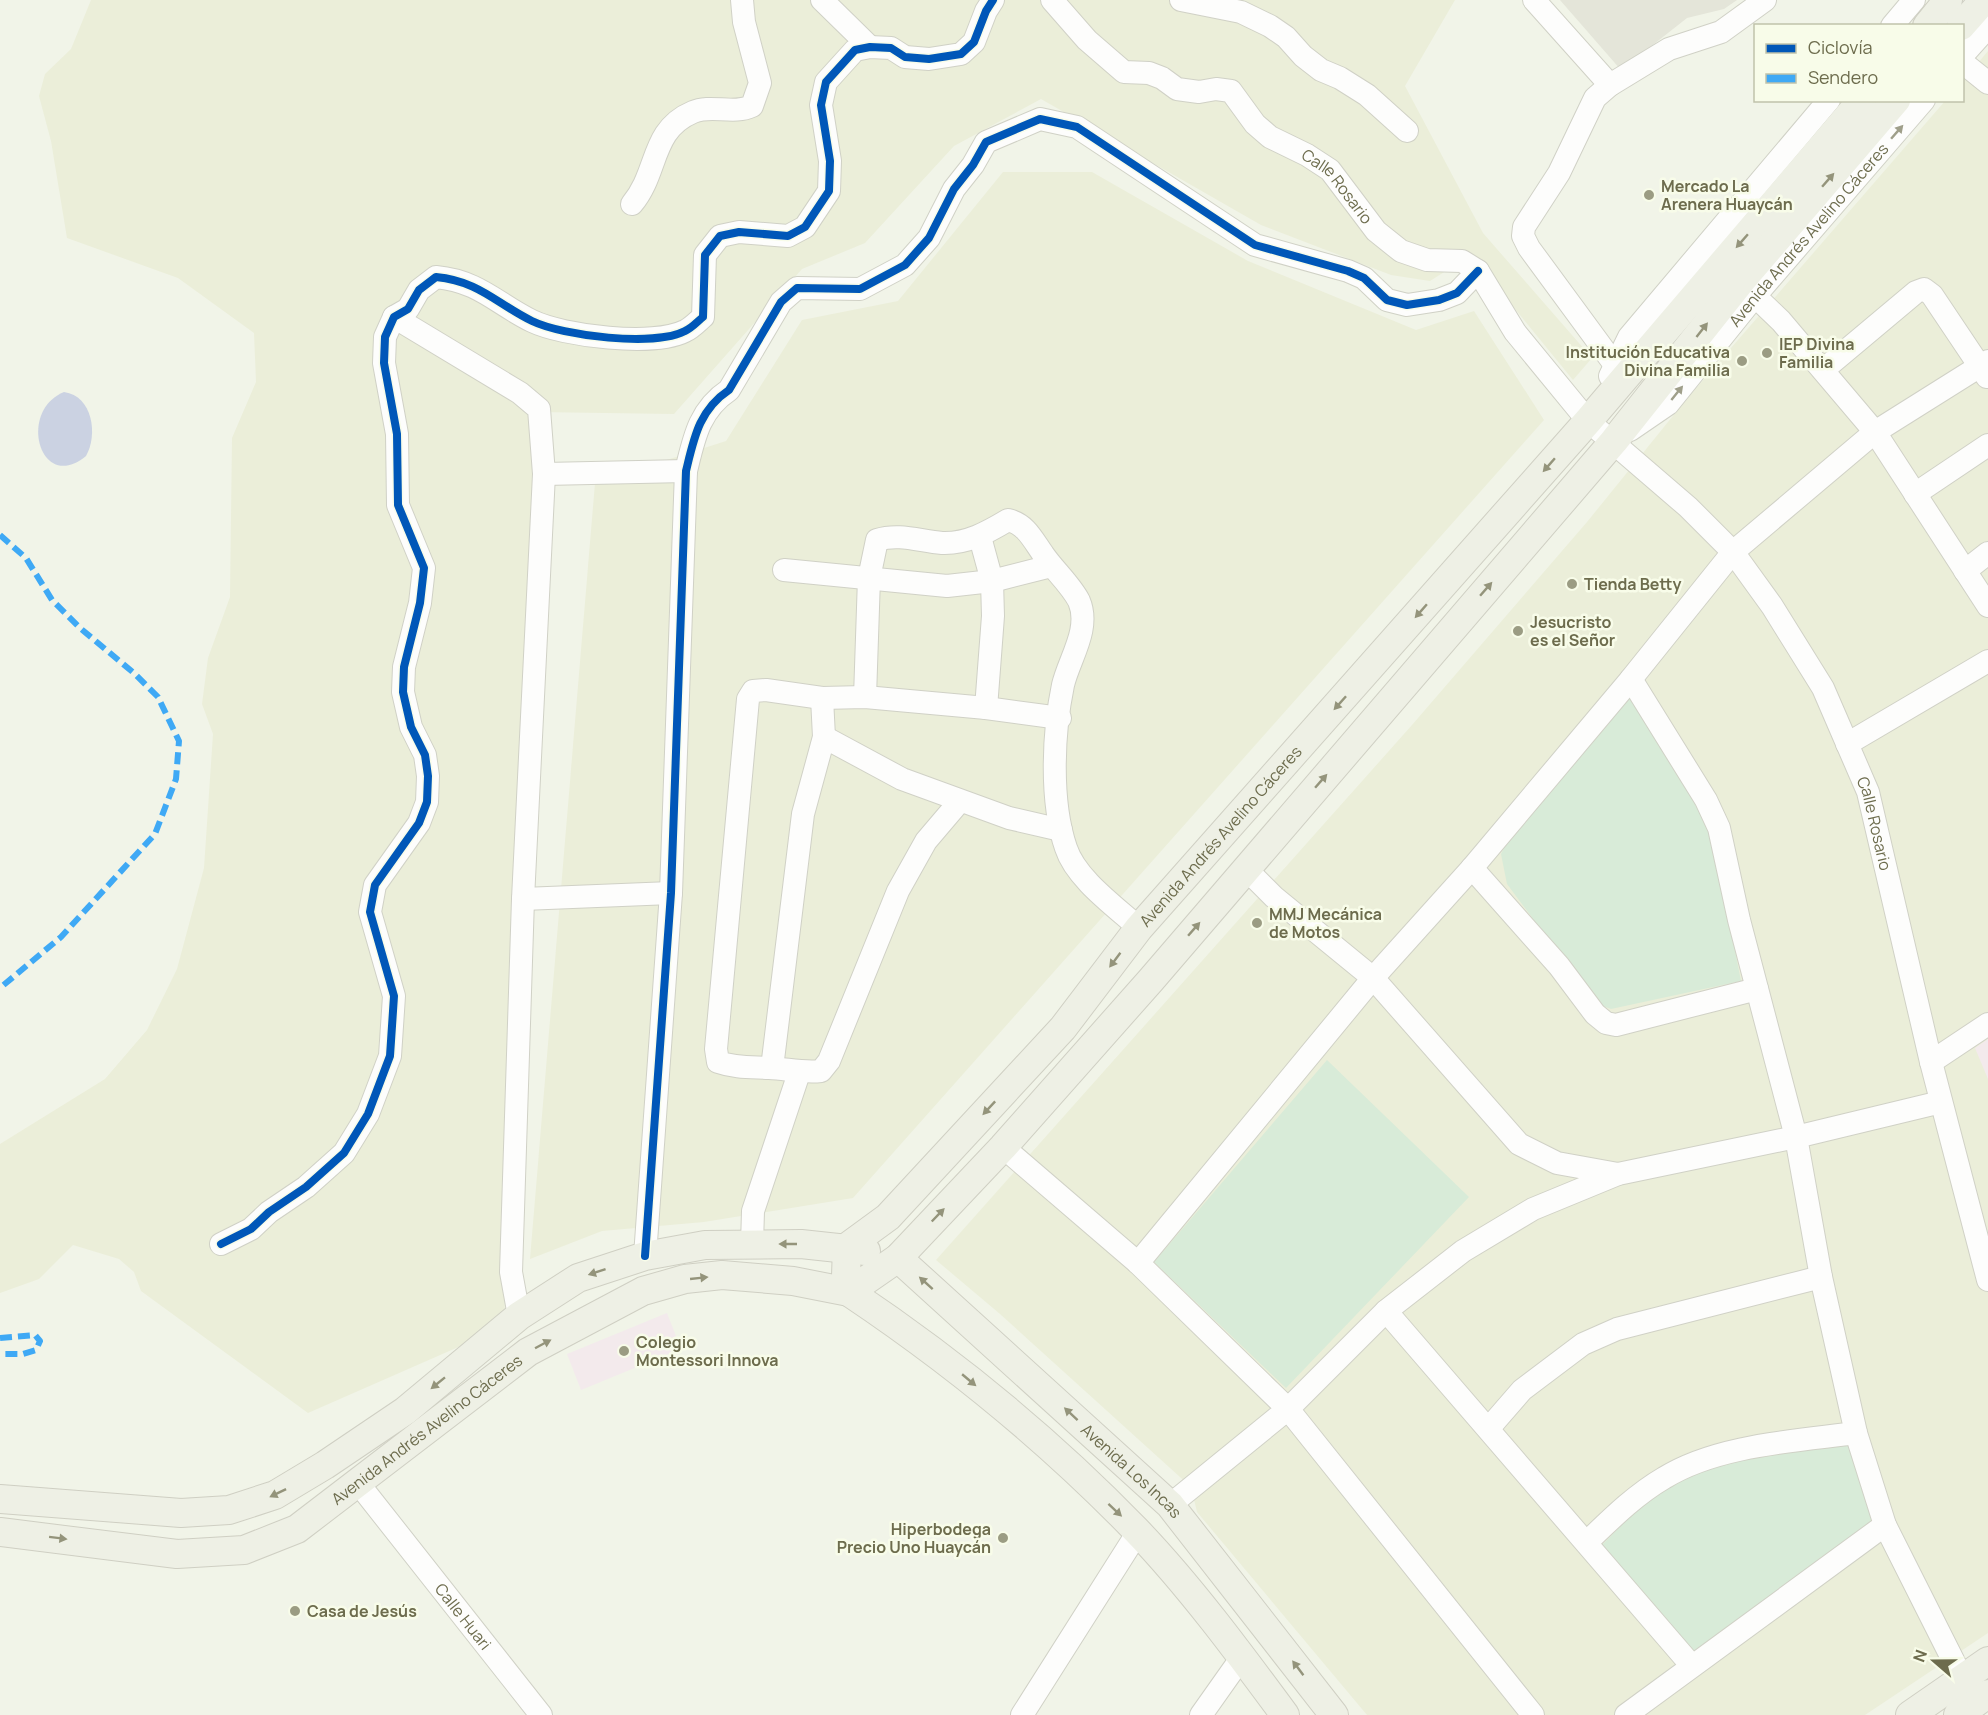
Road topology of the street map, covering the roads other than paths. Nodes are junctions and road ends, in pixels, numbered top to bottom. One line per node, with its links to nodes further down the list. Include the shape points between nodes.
1 (742, 0): 25 (street, via 760,83 752,106 742,111 696,110 676,120 663,135 642,193)
2 (822, 0): 15 (street)
3 (993, 0): 15 (street, via 974,42 961,54 929,59 905,57 891,48)
4 (1052, 0): 26 (street, Calle Rosario, via 1087,40 1124,72 1149,73 1177,89 1232,91 1270,137 1330,170 1376,231 1401,251 1427,260 1462,261)
5 (1181, 0): 24 (street, via 1241,12 1270,26 1321,69 1367,95)
6 (1534, 0): 19 (street)
7 (1765, 0): 19 (street, via 1721,32 1669,50)
8 (1914, 0): 11 (street)
9 (1948, 0): 12 (main road)
10 (1984, 0): 13 (main road)
11 (1894, 24)
12 (1929, 24)
13 (1963, 24)
14 (1988, 27): 16 (street)
15 (870, 46): 28 (street, via 855,50 826,82 821,105 830,161 829,191 805,226 788,236 739,232 720,236 705,255 704,317 685,331 592,338 563,332 531,320 496,297 454,279 436,277 419,290 408,309)
16 (1964, 54)
17 (1964, 64): 18 (street)
18 (1988, 83)
19 (1610, 85): 29 (street, via 1586,113 1558,173 1524,227 1523,236)
20 (1827, 102): 29 (street, Avenida Andrés Avelino Cáceres, via 1629,337)
21 (1860, 102): 32 (main road, Avenida Andrés Avelino Cáceres, one-way to 32)
22 (1894, 102): 34 (main road, Avenida Andrés Avelino Cáceres, one-way to 22, via 1741,281)
23 (1921, 102): 27 (street, Avenida Andrés Avelino Cáceres, one-way to 23)
24 (1407, 131)
25 (632, 204)
26 (1478, 271): 32 (street, via 1515,332); 36 (street, via 1457,293 1439,300 1407,306 1387,300 1364,278 1348,271 1255,245 1077,127 1040,119 986,142 954,189 929,238 905,265 860,289 797,288 781,302 729,390 716,399 698,422)
27 (1755, 296): 31 (street); 34 (street, Avenida Andrés Avelino Cáceres, one-way to 27, via 1668,404)
28 (393, 317): 37 (street, via 520,393 539,409); 78 (street, via 385,337 384,363 397,434 399,505 424,568 420,603 404,667 403,692 411,727 425,755 428,776 427,802 419,823 375,885 370,912 394,996 390,1056 368,1114 344,1153 251,1229)
29 (1615, 365): 32 (street, Avenida Andrés Avelino Cáceres)
30 (1985, 368): 31 (street, via 1924,289); 33 (street)
31 (1822, 370): 33 (street)
32 (1588, 421): 34 (street, Calle Rosario); 48 (main road, Avenida Andrés Avelino Cáceres, one-way to 48)
33 (1875, 432): 38 (street); 40 (street)
34 (1614, 441): 40 (street, Calle Rosario); 51 (main road, Avenida Andrés Avelino Cáceres, one-way to 34)
35 (1988, 445): 38 (street)
36 (686, 471): 37 (street); 62 (street)
37 (544, 474): 63 (street)
38 (1915, 494): 44 (street)
39 (980, 537): 42 (street, via 1008,520 1017,522); 45 (street, via 944,543 892,536 877,540); 46 (street)
40 (1733, 552): 50 (street); 57 (street, Calle Rosario, via 1823,688)
41 (1988, 553): 44 (street)
42 (1052, 566): 46 (street); 55 (street, via 1079,602 1081,619 1075,657 1064,684)
43 (784, 570): 45 (street)
44 (1965, 571): 47 (street)
45 (869, 578): 46 (street, via 947,586); 52 (street)
46 (992, 581): 54 (street)
47 (1988, 606)
48 (1379, 659): 51 (main road); 64 (main road, Avenida Andrés Avelino Cáceres, one-way to 64)
49 (1988, 661): 57 (street)
50 (1631, 679): 60 (street); 66 (street, via 1706,800 1719,828)
51 (1407, 681): 61 (main road, Avenida Andrés Avelino Cáceres, one-way to 51)
52 (865, 697): 53 (street); 54 (street)
53 (822, 698): 56 (street); 71 (street, via 766,690 753,691 748,699 716,1049 718,1062 732,1067)
54 (986, 708): 55 (street)
55 (1060, 718): 59 (street, via 1056,809)
56 (824, 737): 58 (street, via 902,779); 71 (street, via 803,814)
57 (1847, 744): 70 (street, Calle Rosario, via 1868,792)
58 (960, 801): 59 (street); 72 (street, via 926,841 898,891 829,1061 821,1071)
59 (1061, 830): 64 (street, via 1066,850 1090,884)
60 (1472, 868): 65 (street); 66 (street, via 1606,1023 1616,1025)
61 (1246, 869): 65 (street, via 1274,897); 69 (main road, Avenida Andrés Avelino Cáceres, one-way to 61)
62 (671, 893): 63 (street); 81 (street)
63 (523, 899): 88 (street, via 511,1272)
64 (1139, 928): 68 (main road, Avenida Andrés Avelino Cáceres, one-way to 68)
65 (1373, 978): 76 (street, via 1519,1144 1557,1163); 83 (street)
66 (1757, 990): 74 (street)
67 (1988, 1024): 70 (street)
68 (1063, 1028): 69 (main road); 80 (main road, Avenida Andrés Avelino Cáceres, one-way to 80, via 888,1217)
69 (1087, 1052): 75 (main road, Avenida Andrés Avelino Cáceres)
70 (1931, 1062): 73 (street, Calle Rosario)
71 (772, 1068): 72 (street)
72 (800, 1073): 79 (street, via 753,1210)
73 (1941, 1102): 74 (street); 77 (street, Calle Rosario)
74 (1796, 1137): 76 (street); 84 (street)
75 (1004, 1147): 82 (main road, Avenida Andrés Avelino Cáceres, one-way to 75); 83 (street)
76 (1618, 1174): 87 (street, via 1533,1209 1463,1251)
77 (1983, 1236): 85 (street, Calle Rosario)
78 (221, 1244)
79 (752, 1244): 80 (main road, Avenida Andrés Avelino Cáceres, one-way to 79); 81 (main road, Avenida Andrés Avelino Cáceres, via 705,1245)
80 (847, 1247): 82 (main road, Avenida Andrés Avelino Cáceres); 86 (main road)
81 (645, 1256): 88 (main road, Avenida Andrés Avelino Cáceres, one-way to 88, via 578,1278)
82 (898, 1258): 86 (main road, Avenida Andrés Avelino Cáceres); 94 (main road, Avenida Los Incas, one-way to 82)
83 (1138, 1263): 89 (street)
84 (1821, 1277): 90 (street, via 1617,1329 1582,1344 1522,1390); 91 (street)
85 (1988, 1280)
86 (849, 1292): 92 (main road, Avenida Andrés Avelino Cáceres, one-way to 86, via 528,1352 643,1291 685,1279 722,1275 793,1281); 97 (main road, one-way to 97, via 924,1342 1043,1442)
87 (1386, 1311): 89 (street); 90 (street)
88 (519, 1317): 93 (main road, Avenida Andrés Avelino Cáceres, one-way to 93, via 405,1411 275,1495 229,1510 181,1513)
89 (1288, 1409): 94 (street); 109 (street)
90 (1489, 1428): 98 (street)
91 (1856, 1433): 95 (street); 98 (street, via 1771,1444 1709,1459 1666,1477 1623,1508)
92 (358, 1483): 96 (main road, Avenida Andrés Avelino Cáceres, one-way to 92, via 177,1554 244,1550 297,1529); 104 (street, Calle Huari)
93 (0, 1499)
94 (1170, 1505): 108 (main road, Avenida Los Incas, one-way to 94)
95 (1886, 1525): 101 (street); 102 (street)
96 (0, 1532)
97 (1138, 1532): 99 (main road); 105 (street)
98 (1587, 1542): 101 (street)
99 (1242, 1657): 106 (street); 107 (main road)
100 (1988, 1661): 102 (main road)
101 (1692, 1666): 110 (street)
102 (1963, 1680): 111 (main road)
103 (1988, 1694): 112 (main road)
104 (541, 1715)
105 (1022, 1715)
106 (1201, 1715)
107 (1285, 1715)
108 (1334, 1715)
109 (1533, 1715)
110 (1626, 1715)
111 (1910, 1715)
112 (1958, 1715)

